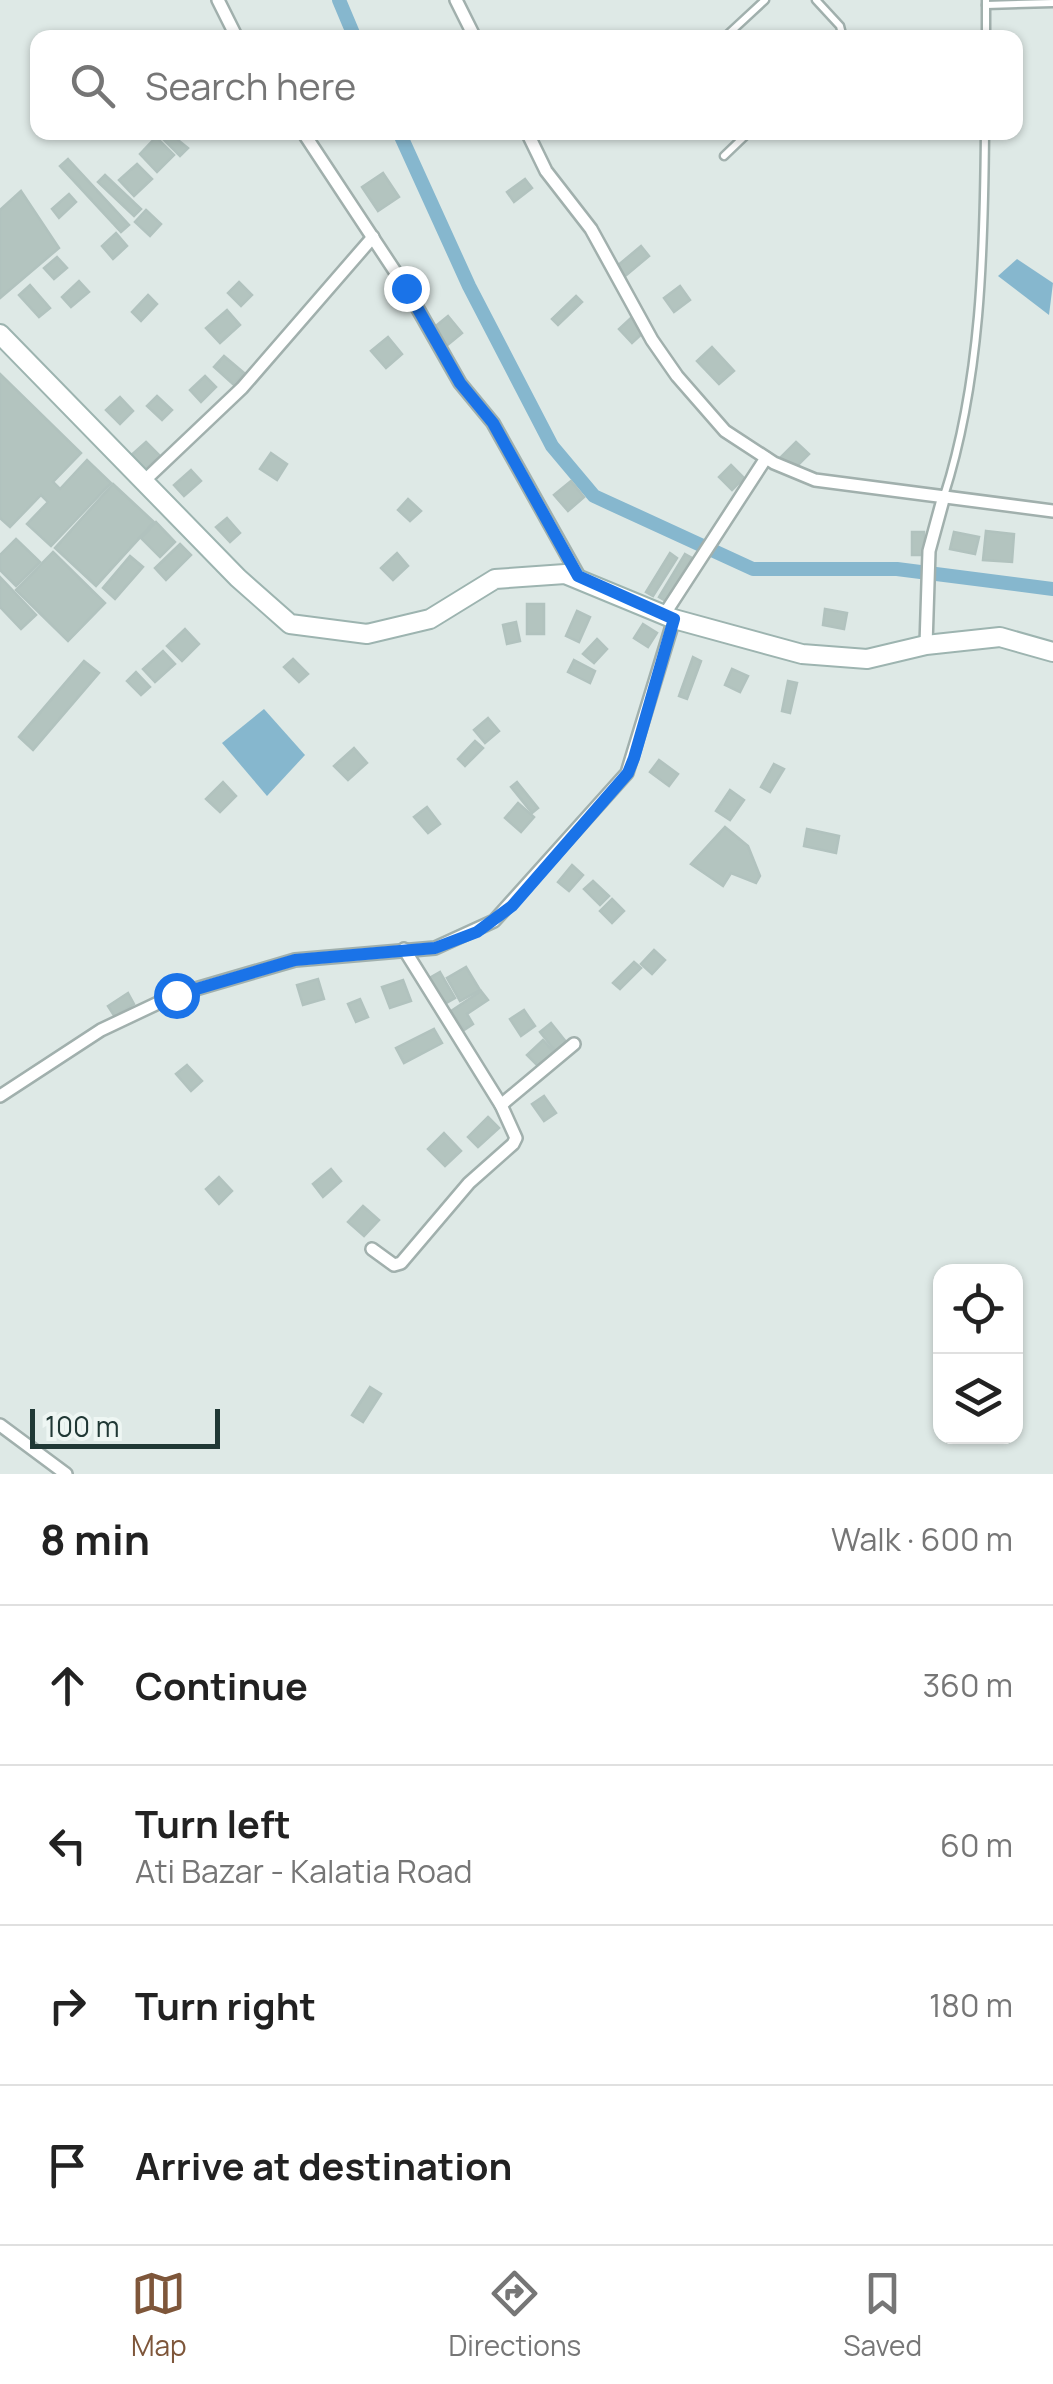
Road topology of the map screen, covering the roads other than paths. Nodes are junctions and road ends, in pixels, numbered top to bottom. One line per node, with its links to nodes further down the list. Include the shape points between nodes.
1 (218, 0): 7 (street)
2 (456, 0): 8 (street)
3 (765, 0): 9 (lane)
4 (816, 0): 10 (lane)
5 (986, 3): 6 (lane); 11 (lane)
6 (1053, 4)
7 (233, 30)
8 (471, 30)
9 (733, 30)
10 (841, 30)
11 (986, 30)
12 (308, 140): 17 (street)
13 (531, 140): 19 (street, via 546,171 592,229 676,376 725,431)
14 (741, 140): 16 (lane)
15 (985, 140): 21 (lane, via 966,410)
16 (724, 156)
17 (374, 237): 20 (street, via 242,388); 23 (street, via 460,383 493,423)
18 (1, 336): 20 (main road)
19 (766, 458): 21 (street, via 824,482); 24 (street)
20 (144, 481): 23 (main road, via 290,624 367,634 430,618 496,579)
21 (944, 496): 22 (street); 25 (street, via 929,551)
22 (1053, 511)
23 (578, 576): 24 (main road)
24 (669, 617): 25 (main road, via 802,654 867,659); 27 (street, via 628,773 494,922 435,948)
25 (926, 645): 26 (main road, via 1000,637)
26 (1053, 652)
27 (404, 948): 29 (street, via 295,960 176,995 101,1030); 30 (street)
28 (574, 1044): 30 (street)
29 (0, 1096)
30 (501, 1105): 31 (street, via 513,1144 469,1183 401,1263)
31 (372, 1248)
32 (0, 1425): 33 (street)
33 (66, 1474)

